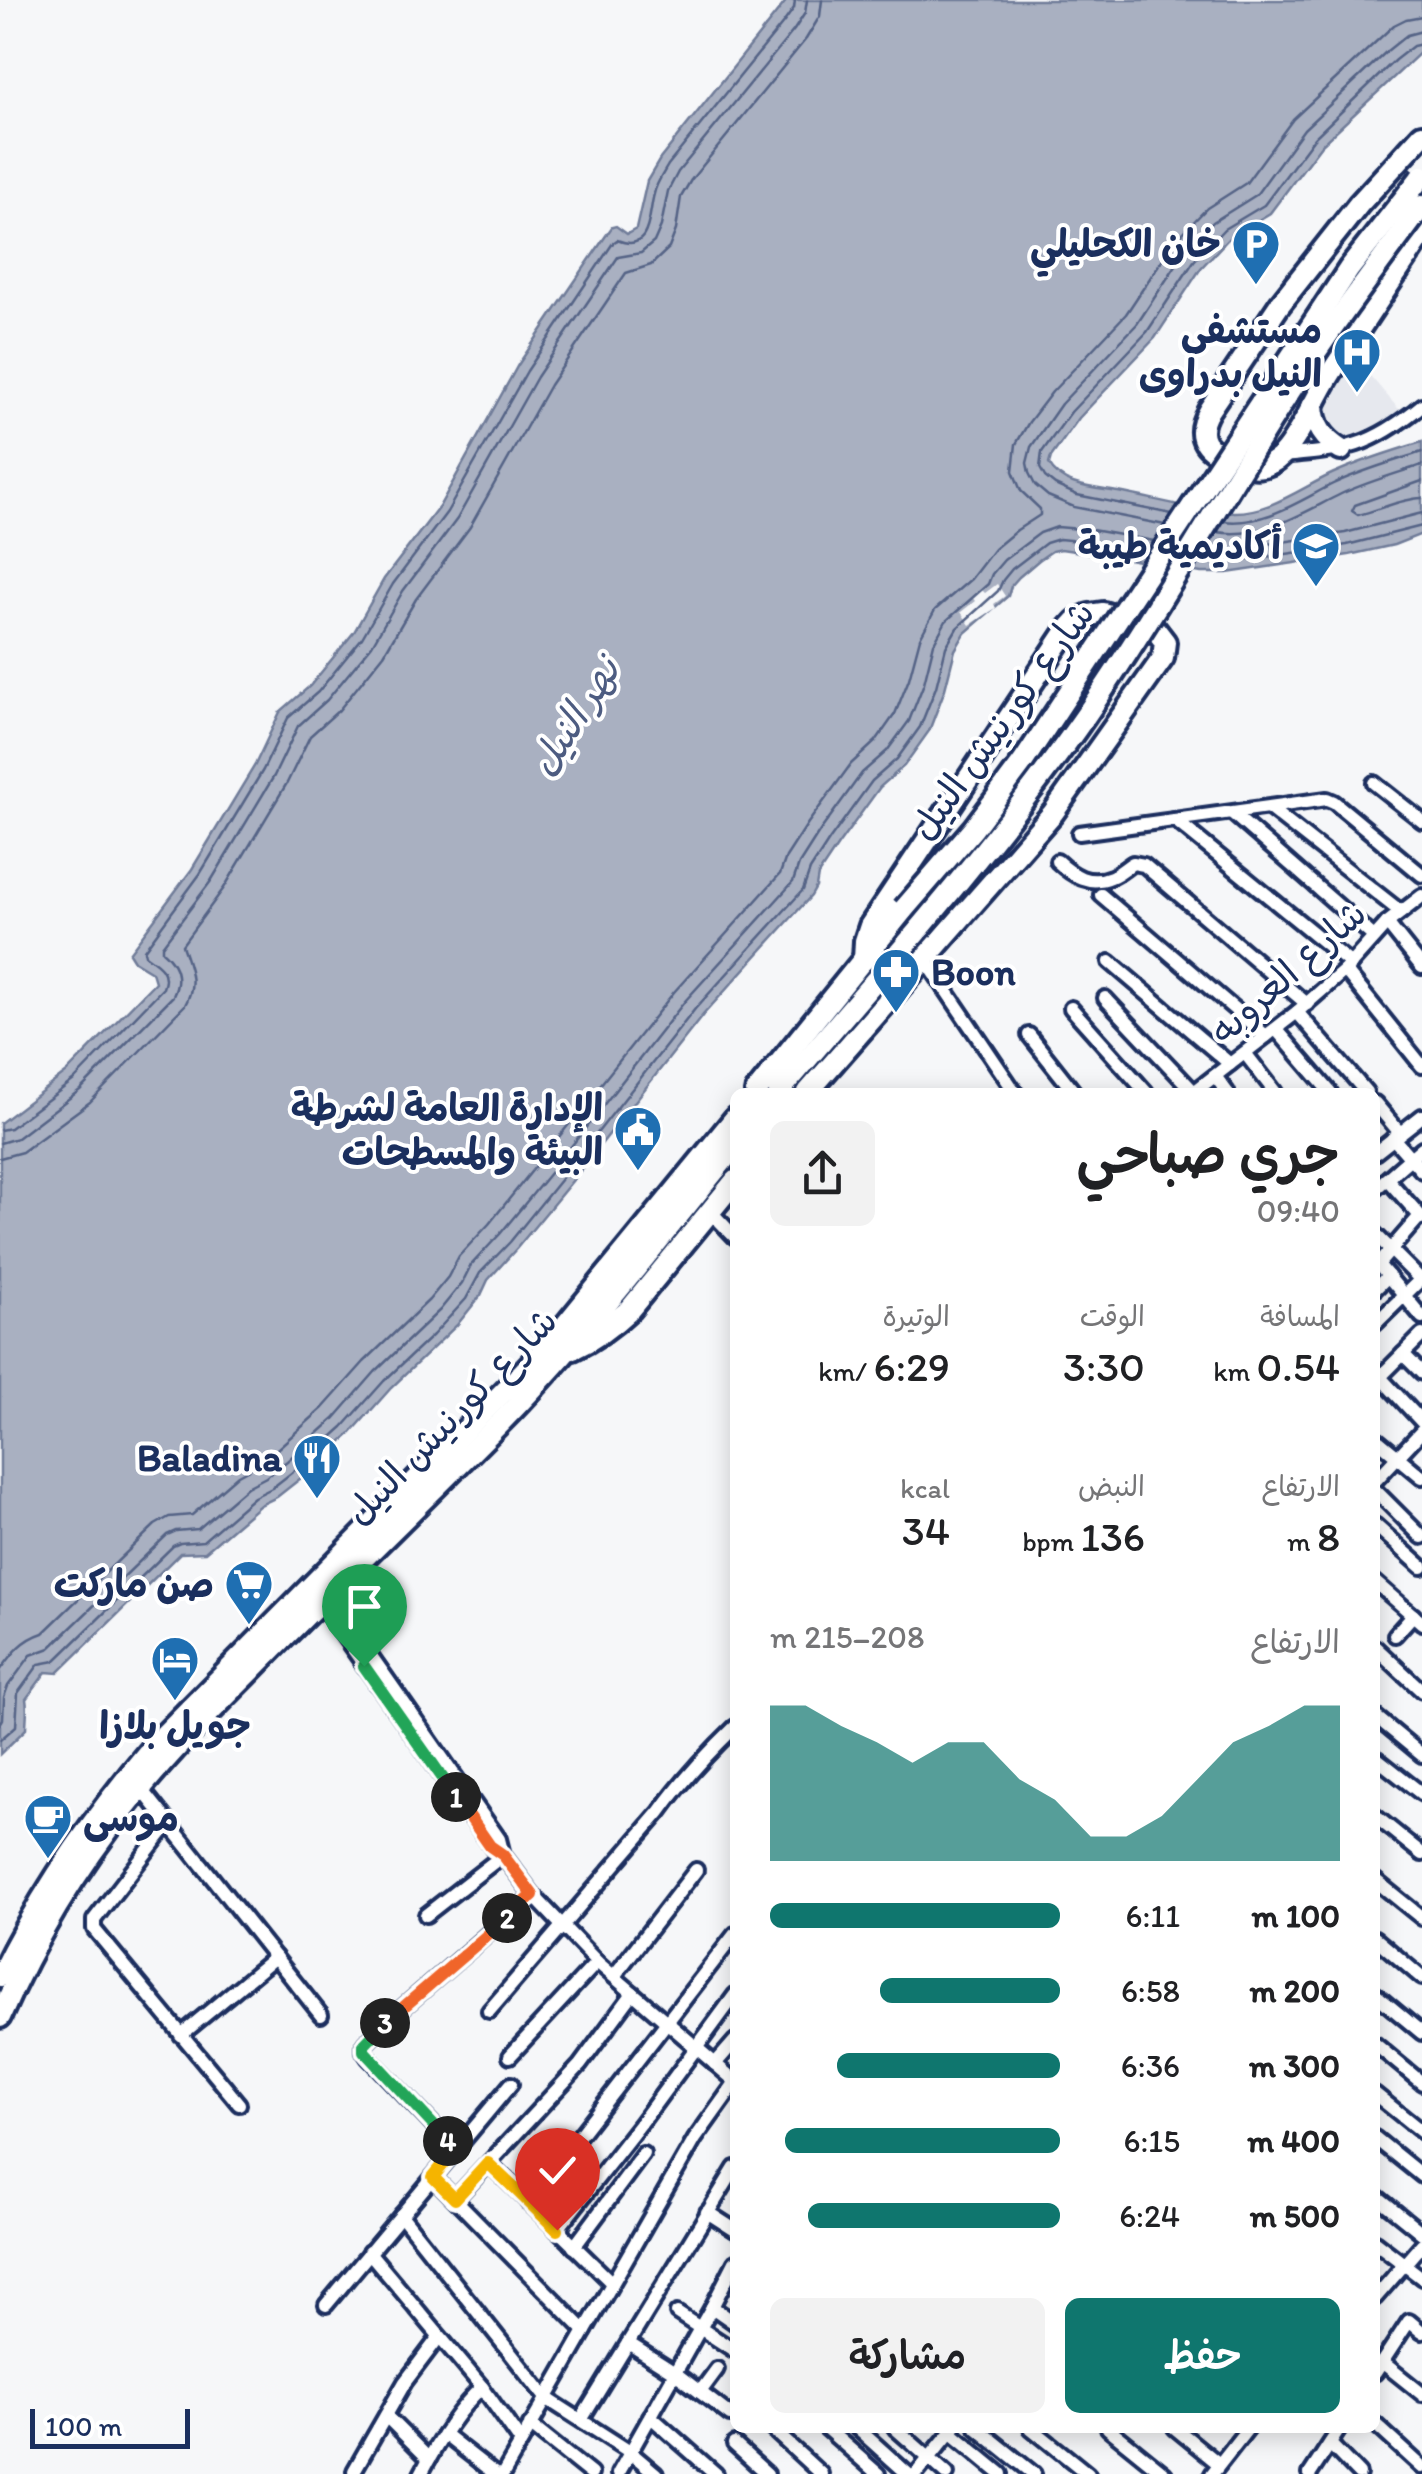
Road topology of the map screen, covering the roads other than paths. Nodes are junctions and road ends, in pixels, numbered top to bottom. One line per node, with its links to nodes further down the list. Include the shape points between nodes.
1 (1422, 135): 8 (highway, via 1280,304 1206,416 1203,436 1213,453 1250,468)
2 (1422, 176): 23 (highway, شارع كورنيش النيل, bridge, via 1348,268 1023,762)
3 (1422, 206): 36 (highway, شارع كورنيش النيل, bridge, via 1326,334 1082,722)
4 (1422, 234): 5 (highway)
5 (1312, 406): 7 (highway, via 1323,436); 8 (highway)
6 (1422, 406): 7 (street, via 1395,428)
7 (1341, 450): 8 (street)
8 (1281, 456)
9 (1374, 783): 13 (street)
10 (1270, 808): 11 (street); 16 (street, via 1327,799); 19 (street)
11 (1232, 813): 12 (street); 21 (street)
12 (1175, 820): 14 (street); 25 (street)
13 (1422, 821)
14 (1079, 833)
15 (1057, 861): 29 (street, via 1085,879 1110,878 1134,863 1144,866)
16 (1422, 875)
17 (1100, 895): 30 (street)
18 (1422, 896): 19 (street, شارع العروبه)
19 (1401, 912): 20 (street, شارع العروبه)
20 (1387, 923): 21 (street, شارع العروبه); 26 (street)
21 (1374, 937): 25 (street, شارع العروبه)
22 (926, 959): 23 (highway, via 1053,813 1163,658 1165,642 1155,628 1103,613 1076,621 1066,632 879,912); 38 (highway); 39 (street)
23 (864, 960): 37 (highway, شارع كورنيش النيل)
24 (1110, 962): 33 (street)
25 (1348, 967): 29 (street, شارع العروبه); 34 (street)
26 (1422, 967)
27 (1106, 998): 42 (street)
28 (1071, 1008): 41 (street)
29 (1302, 1008): 30 (street, شارع العروبه); 47 (street)
30 (1271, 1033): 32 (street, شارع العروبه); 46 (street)
31 (1029, 1035): 40 (street)
32 (1245, 1053): 33 (street, شارع العروبه); 45 (street)
33 (1230, 1064): 35 (street, شارع العروبه)
34 (1422, 1066)
35 (1215, 1076): 43 (street, شارع العروبه); 44 (street)
36 (792, 1084)
37 (759, 1088)
38 (816, 1088)
39 (1012, 1088)
40 (1071, 1088)
41 (1142, 1088)
42 (1190, 1088)
43 (1199, 1088)
44 (1224, 1088)
45 (1272, 1088)
46 (1326, 1088)
47 (1363, 1088)
48 (1380, 1110): 51 (street)
49 (1422, 1116): 51 (street)
50 (730, 1124): 115 (highway, شارع كورنيش النيل, via 535,1360 154,1745 79,1840)
51 (1397, 1136): 52 (street); 55 (street)
52 (1380, 1147)
53 (1422, 1148): 55 (street)
54 (730, 1152): 74 (highway, شارع كورنيش النيل)
55 (1410, 1158): 56 (street); 57 (street)
56 (1422, 1172)
57 (1386, 1179): 58 (street); 61 (street)
58 (1380, 1184)
59 (730, 1187): 60 (highway)
60 (710, 1211): 62 (street); 74 (highway, via 630,1309)
61 (1421, 1217): 64 (street)
62 (730, 1232)
63 (1380, 1239): 64 (street)
64 (1391, 1250): 65 (street); 68 (street)
65 (1380, 1261)
66 (1380, 1267): 67 (street)
67 (1388, 1276): 69 (street); 70 (street)
68 (1421, 1279): 70 (street)
69 (1380, 1284)
70 (1404, 1296): 71 (street); 72 (street)
71 (1422, 1317)
72 (1380, 1319)
73 (1422, 1335): 75 (street)
74 (566, 1352): 90 (highway, شارع كورنيش النيل)
75 (1403, 1354): 76 (street); 77 (street)
76 (1422, 1373)
77 (1380, 1377)
78 (1380, 1383): 79 (street)
79 (1422, 1422)
80 (1422, 1431): 82 (street)
81 (1380, 1442): 82 (street)
82 (1396, 1456): 83 (street); 84 (street)
83 (1380, 1475)
84 (1422, 1477)
85 (1380, 1495): 87 (street)
86 (1380, 1529): 88 (street)
87 (1422, 1535)
88 (1422, 1567)
89 (1380, 1586): 91 (street)
90 (323, 1597): 99 (highway, شارع كورنيش النيل); 104 (street, via 490,1846)
91 (1417, 1619): 92 (street)
92 (1395, 1635)
93 (1380, 1652): 94 (street)
94 (1422, 1691)
95 (1380, 1720): 97 (street)
96 (730, 1732): 110 (street)
97 (1422, 1755)
98 (1380, 1760): 100 (street)
99 (141, 1788): 102 (street); 123 (highway, شارع كورنيش النيل, via 60,1902)
100 (1422, 1794)
101 (1380, 1820): 103 (street)
102 (169, 1823): 113 (street); 126 (street, via 93,1925)
103 (1422, 1854)
104 (503, 1855): 107 (street); 108 (street)
105 (696, 1870): 116 (street)
106 (1380, 1884): 109 (street)
107 (533, 1895): 110 (street); 140 (street, via 364,2045)
108 (426, 1915)
109 (1422, 1918)
110 (562, 1927): 114 (street); 121 (street)
111 (730, 1940): 124 (street)
112 (1380, 1942): 117 (street)
113 (275, 1957): 122 (street); 126 (street)
114 (597, 1962): 116 (street); 130 (street)
115 (0, 1976)
116 (614, 1976): 118 (street)
117 (1422, 1978)
118 (633, 1993): 124 (street); 142 (street, via 580,2065)
119 (1380, 1998): 125 (street)
120 (730, 2002): 128 (street)
121 (489, 2011)
122 (321, 2015)
123 (0, 2017)
124 (666, 2022): 128 (street); 148 (street)
125 (1422, 2033)
126 (181, 2035): 137 (street)
127 (730, 2047): 131 (street)
128 (696, 2048): 131 (street); 152 (street)
129 (1380, 2048): 133 (street)
130 (510, 2056)
131 (715, 2064): 132 (street)
132 (730, 2078)
133 (1422, 2082)
134 (511, 2084): 140 (street)
135 (730, 2089): 160 (street)
136 (1380, 2098): 138 (street)
137 (238, 2104)
138 (1422, 2132)
139 (1380, 2142): 144 (street)
140 (456, 2149): 145 (street)
141 (643, 2154): 156 (street)
142 (488, 2163): 146 (street); 148 (street)
143 (730, 2176): 149 (street)
144 (1422, 2176)
145 (433, 2177): 146 (street); 150 (street)
146 (455, 2199): 168 (street)
147 (1380, 2199): 153 (street)
148 (528, 2202): 152 (street)
149 (707, 2212): 151 (street); 171 (street)
150 (401, 2215): 157 (street); 180 (street)
151 (730, 2227)
152 (557, 2230): 156 (street)
153 (1422, 2233)
154 (1422, 2244): 158 (street)
155 (1380, 2246): 158 (street)
156 (574, 2247): 160 (street)
157 (370, 2252): 163 (street); 170 (street)
158 (1405, 2266): 159 (street); 162 (street)
159 (1422, 2278)
160 (612, 2284): 168 (street)
161 (729, 2289): 164 (street)
162 (1380, 2291)
163 (326, 2304)
164 (712, 2307): 166 (street); 167 (street)
165 (677, 2313): 167 (street)
166 (730, 2320)
167 (700, 2328): 172 (street); 176 (street)
168 (585, 2331): 180 (street)
169 (1422, 2332): 173 (street, via 1409,2321)
170 (439, 2337): 177 (street); 182 (street)
171 (628, 2343): 176 (street); 184 (street)
172 (730, 2348)
173 (1380, 2364)
174 (1380, 2368): 179 (street)
175 (717, 2369): 178 (street)
176 (674, 2373): 178 (street); 183 (street)
177 (482, 2387): 199 (street); 200 (street)
178 (700, 2392): 181 (street)
179 (1422, 2394)
180 (546, 2398): 184 (street); 185 (street)
181 (730, 2415)
182 (386, 2416): 205 (street); 208 (street)
183 (650, 2416): 203 (street); 215 (street)
184 (581, 2420): 203 (street)
185 (530, 2425): 200 (street); 212 (street)
186 (1380, 2429): 206 (street)
187 (776, 2433): 217 (street)
188 (832, 2433): 218 (street)
189 (863, 2433): 219 (street)
190 (901, 2433): 204 (street)
191 (950, 2433): 204 (street)
192 (957, 2433): 222 (street)
193 (984, 2433): 223 (street)
194 (1036, 2433): 224 (street)
195 (1114, 2433): 225 (street)
196 (1180, 2433): 207 (street)
197 (1244, 2433): 207 (street)
198 (1337, 2433): 202 (street)
199 (444, 2434): 205 (street); 210 (street)
200 (520, 2442): 211 (street)
201 (734, 2444): 216 (street)
202 (1330, 2444): 226 (street); 227 (street)
203 (630, 2452): 213 (street); 214 (street)
204 (929, 2458): 220 (street); 221 (street)
205 (429, 2459): 209 (street)
206 (1422, 2467)
207 (1216, 2469)
208 (353, 2470)
209 (421, 2474)
210 (495, 2474)
211 (503, 2474)
212 (591, 2474)
213 (618, 2474)
214 (656, 2474)
215 (716, 2474)
216 (767, 2474)
217 (821, 2474)
218 (878, 2474)
219 (908, 2474)
220 (916, 2474)
221 (947, 2474)
222 (1001, 2474)
223 (1034, 2474)
224 (1088, 2474)
225 (1164, 2474)
226 (1310, 2474)
227 (1359, 2474)

